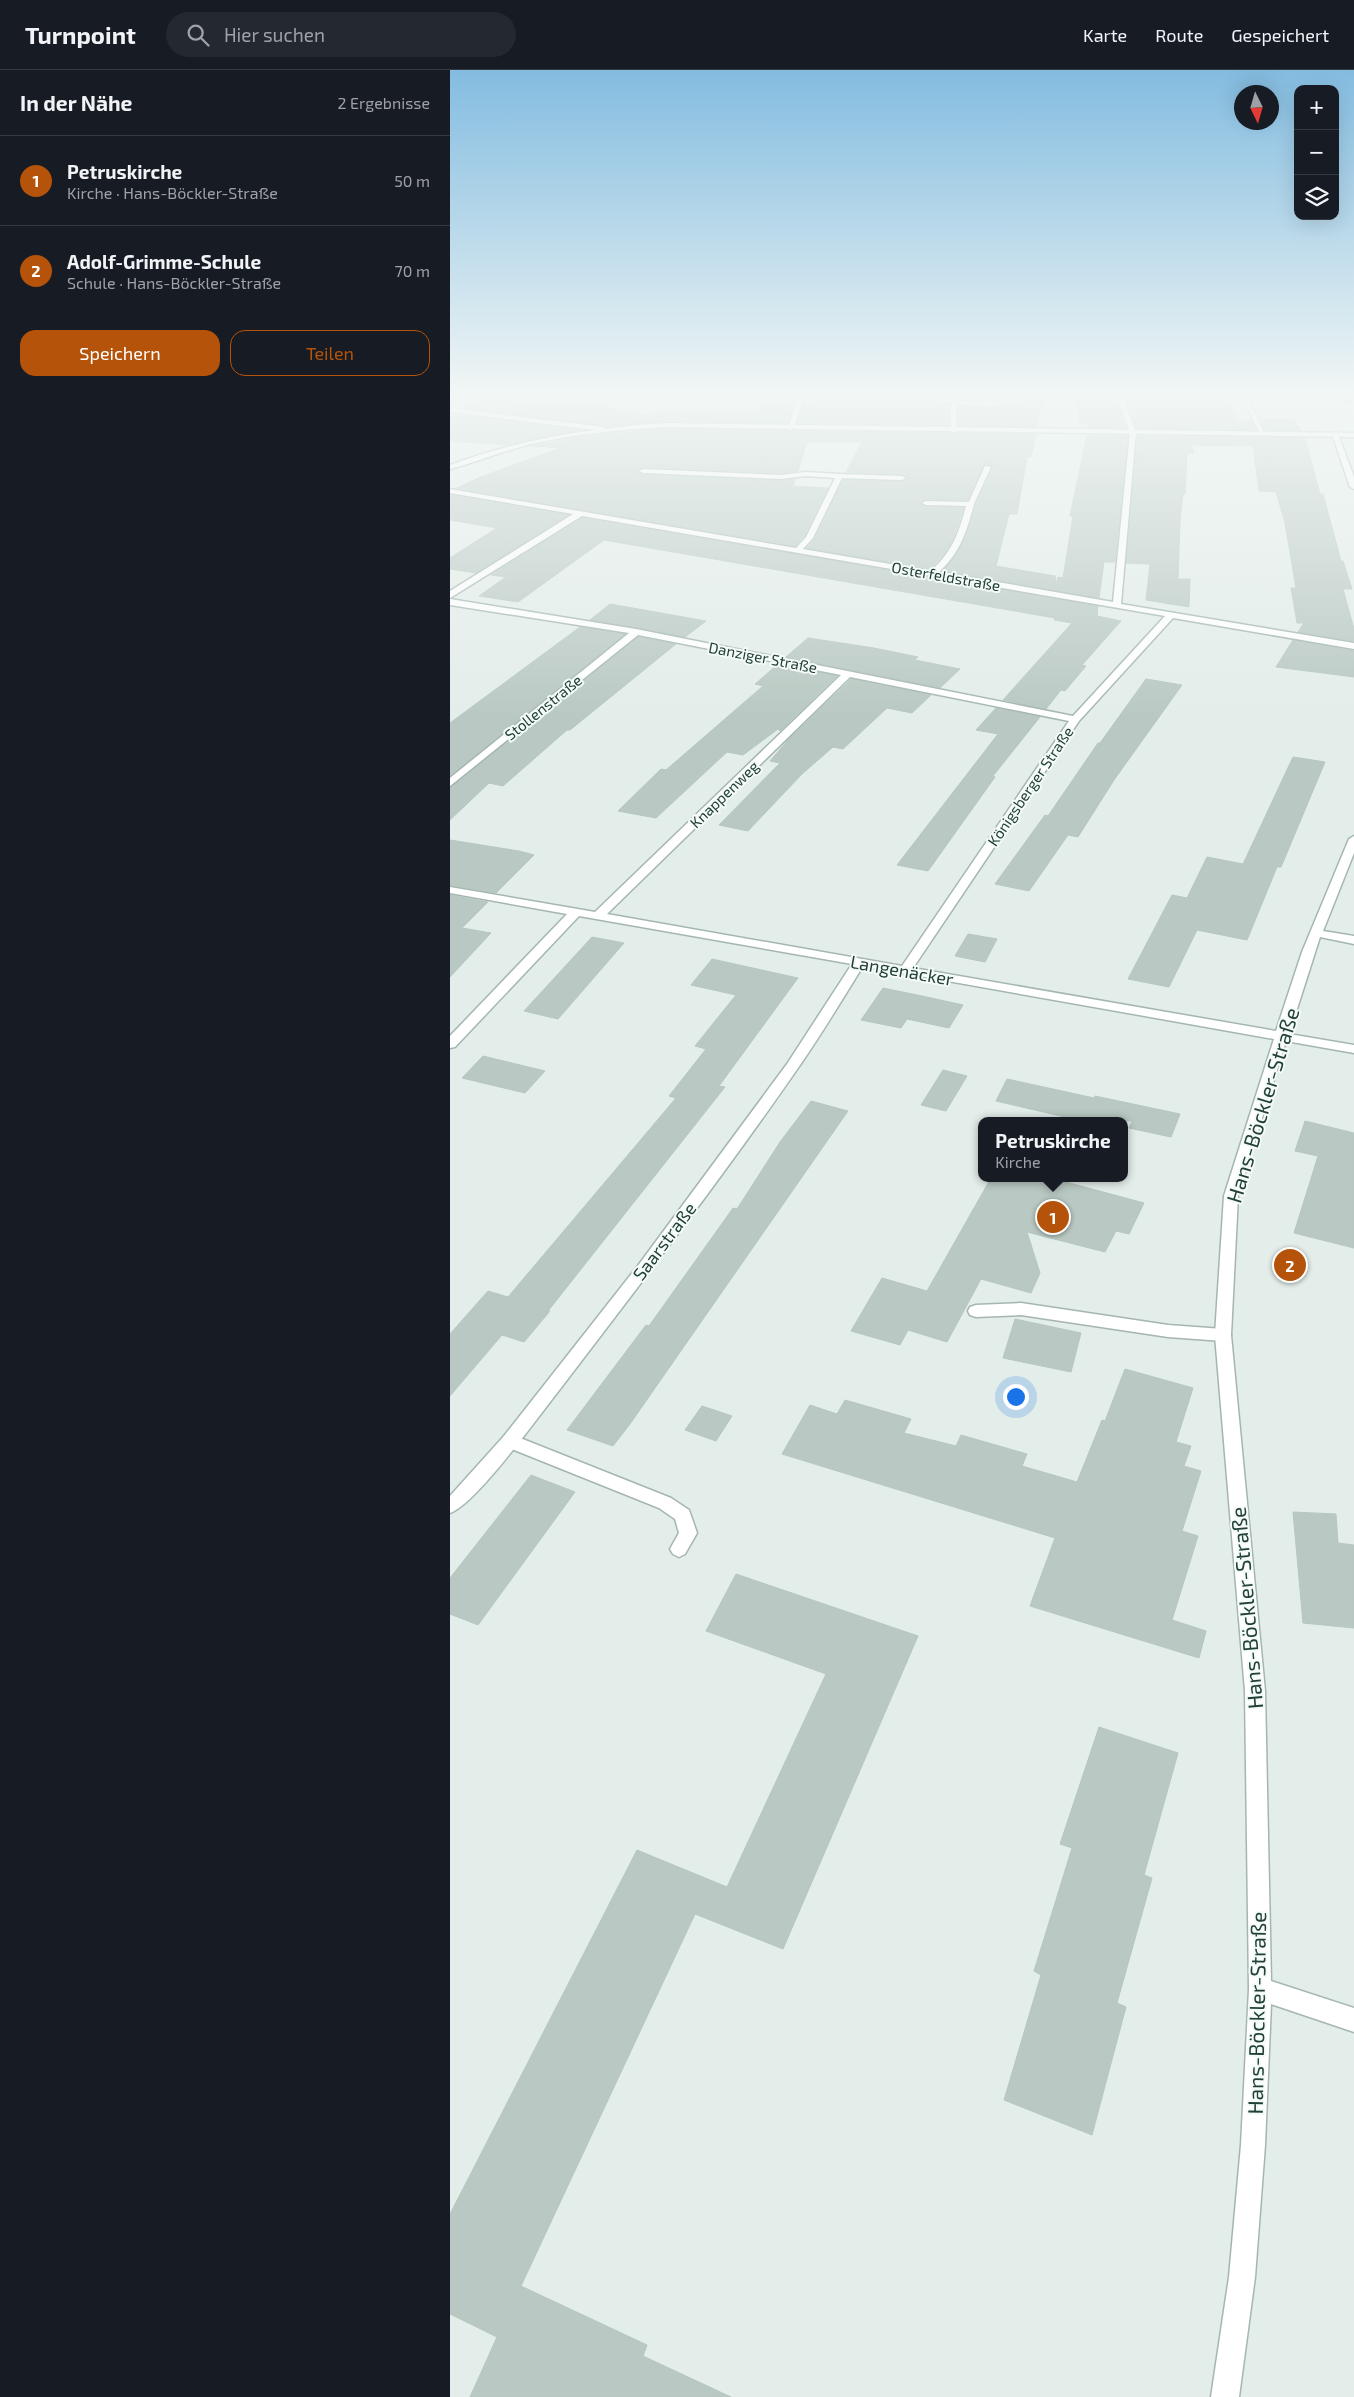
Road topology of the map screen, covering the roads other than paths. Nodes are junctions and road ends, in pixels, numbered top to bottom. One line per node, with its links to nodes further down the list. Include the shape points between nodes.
1 (513, 502): 6 (street, Osterfeldstraße)
2 (827, 502): 7 (street, via 809,538)
3 (1127, 502): 11 (street)
4 (926, 503): 5 (street)
5 (970, 504): 8 (street, via 960,545)
6 (581, 513): 7 (street, Osterfeldstraße); 9 (street)
7 (798, 550): 8 (street, Osterfeldstraße)
8 (932, 574): 11 (street, Osterfeldstraße)
9 (450, 596)
10 (450, 602): 13 (street, Danziger Straße)
11 (1117, 606): 12 (street, Osterfeldstraße)
12 (1171, 615): 14 (street, Osterfeldstraße); 16 (street, Königsberger Straße)
13 (636, 632): 15 (street, Danziger Straße); 17 (street, Stollenstraße)
14 (1354, 646)
15 (849, 673): 16 (street, Danziger Straße); 21 (street, Knappenweg)
16 (1075, 719): 25 (street, Königsberger Straße)
17 (450, 782)
18 (1354, 840): 22 (street, Hans-Böckler-Straße)
19 (450, 890): 20 (street, Langenäcker)
20 (576, 912): 21 (street, Langenäcker); 27 (street)
21 (598, 916): 24 (street, Langenäcker)
22 (1316, 932): 23 (street); 26 (street, Hans-Böckler-Straße)
23 (1354, 940)
24 (860, 962): 25 (street, Langenäcker); 31 (street, Saarstraße, via 755,1121)
25 (905, 970): 26 (street, Langenäcker)
26 (1283, 1036): 28 (street, Langenäcker); 30 (street, Hans-Böckler-Straße, via 1231,1196)
27 (450, 1044)
28 (1354, 1049)
29 (976, 1311): 30 (street, via 1021,1309 1168,1332)
30 (1223, 1335): 34 (street, Hans-Böckler-Straße, via 1255,1691)
31 (510, 1441): 32 (street, Saarstraße); 33 (street, via 665,1503 683,1515 688,1533)
32 (450, 1506)
33 (679, 1549)
34 (1260, 1988): 35 (street); 36 (street, Hans-Böckler-Straße, via 1253,2145 1242,2277)
35 (1354, 2020)
36 (1225, 2397)

